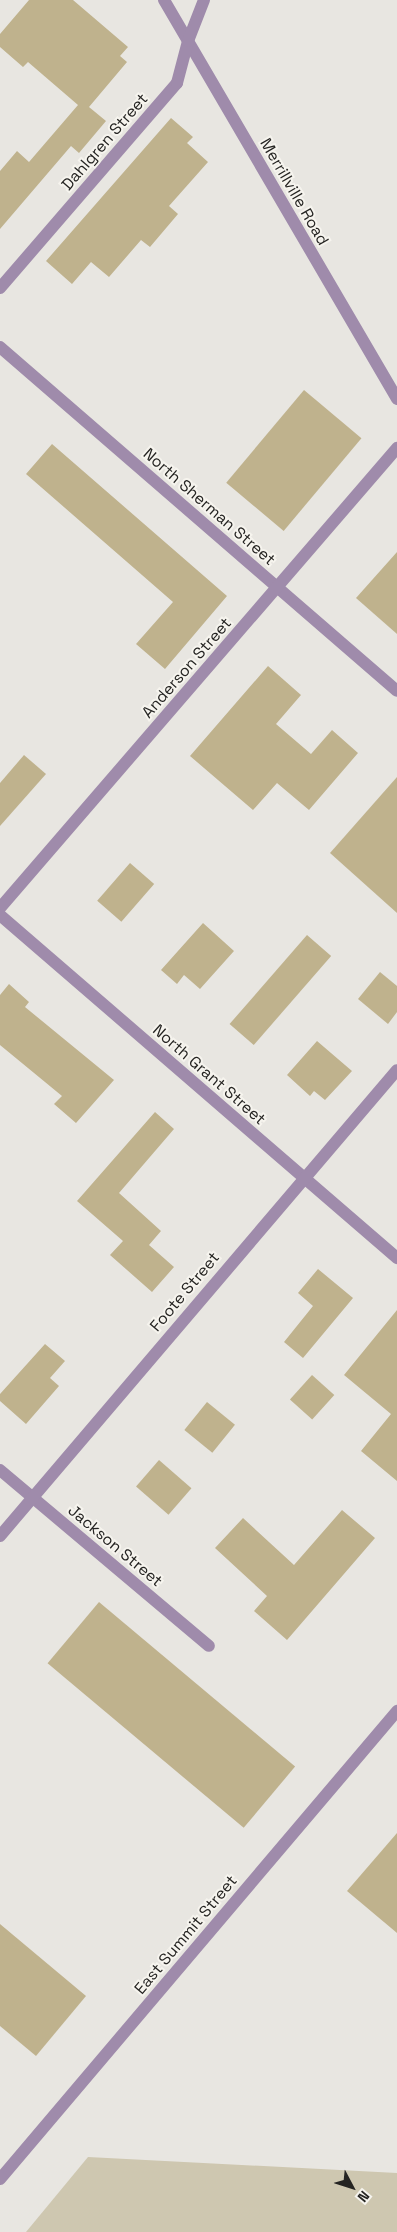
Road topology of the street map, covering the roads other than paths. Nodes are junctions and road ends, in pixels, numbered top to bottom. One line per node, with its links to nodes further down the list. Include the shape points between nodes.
1 (164, 0): 3 (street, Merrillville Road)
2 (204, 0): 3 (street, Dahlgren Street)
3 (188, 41): 4 (street, Dahlgren Street, via 177,83); 6 (street, Merrillville Road)
4 (0, 288)
5 (0, 347): 8 (street, North Sherman Street)
6 (397, 399)
7 (397, 448): 8 (street, Anderson Street)
8 (278, 588): 9 (street, North Sherman Street); 10 (street, Anderson Street)
9 (397, 691)
10 (0, 908)
11 (0, 915): 13 (street, North Grant Street)
12 (397, 1070): 13 (street, Foote Street)
13 (303, 1178): 14 (street, North Grant Street); 16 (street, Foote Street)
14 (397, 1258)
15 (0, 1470): 16 (street, Jackson Street)
16 (31, 1497): 17 (street, Foote Street); 18 (street, Jackson Street)
17 (0, 1536)
18 (209, 1646)
19 (397, 1711): 20 (street, East Summit Street)
20 (0, 2179)

